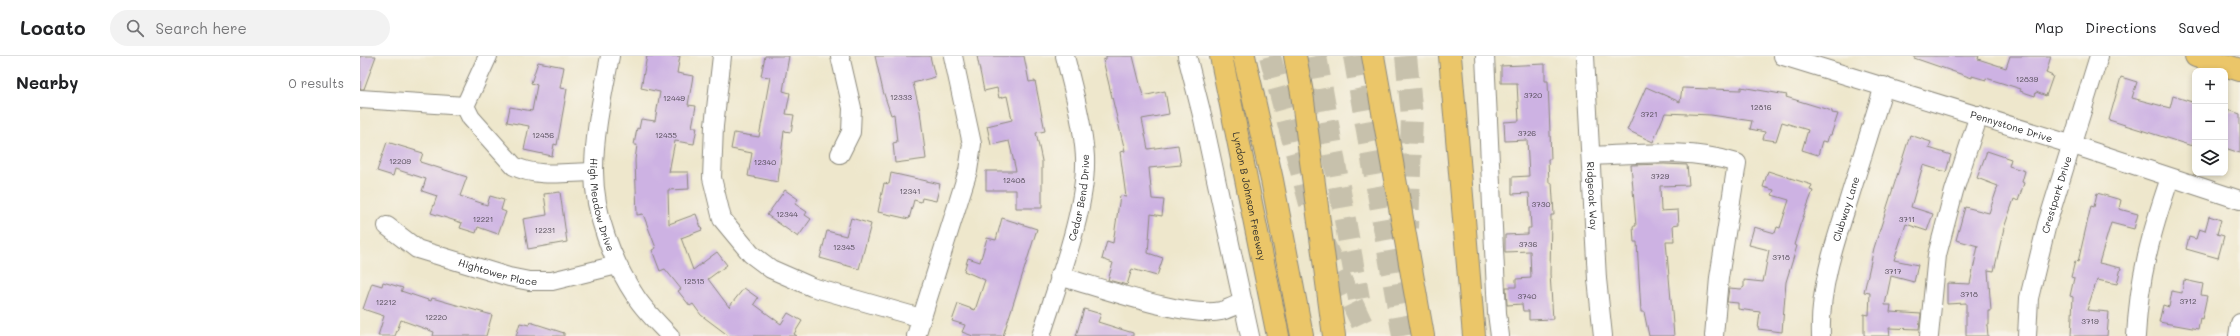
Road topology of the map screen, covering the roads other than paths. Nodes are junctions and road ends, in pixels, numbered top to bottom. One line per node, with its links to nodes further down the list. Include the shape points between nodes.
1 (488, 56): 21 (street)
2 (610, 56): 26 (street, High Meadow Drive, via 596,136)
3 (722, 56): 33 (street, via 714,126 712,178 722,219 751,254 771,269 812,286)
4 (840, 56): 24 (street, via 852,108 851,132)
5 (953, 56): 33 (street, via 972,144 968,171)
6 (1065, 56): 31 (street, Cedar Bend Drive, via 1082,132 1085,158 1077,215)
7 (1187, 56): 32 (street)
8 (1221, 56): 39 (main road, Lyndon B Johnson Freeway)
9 (1244, 56): 40 (main road, via 1272,180)
10 (1295, 56): 41 (main road)
11 (1373, 56): 42 (main road)
12 (1450, 56): 43 (main road)
13 (1484, 56): 44 (street)
14 (1585, 56): 25 (street, Ridgeoak Way)
15 (1783, 56): 19 (street, Pennystone Drive)
16 (2099, 56): 23 (street, Crestpark Drive)
17 (2196, 56): 18 (main road)
18 (2240, 70)
19 (1884, 86): 22 (street, Pennystone Drive); 47 (street, Clubway Lane, via 1834,247 1825,286 1820,322)
20 (360, 99): 21 (street)
21 (465, 106): 26 (street, via 471,118 514,166 522,171)
22 (1979, 115): 23 (street, Pennystone Drive); 48 (street, via 1954,191 1937,255)
23 (2073, 145): 27 (street, Pennystone Drive); 49 (street, Crestpark Drive, via 2032,280)
24 (840, 154)
25 (1591, 156): 45 (street, Ridgeoak Way, via 1597,279); 46 (street, via 1682,152 1720,157 1737,163 1718,278)
26 (594, 172): 30 (street, High Meadow Drive, via 605,234)
27 (2170, 178): 28 (street, Pennystone Drive); 50 (street, via 2140,280)
28 (2240, 200)
29 (386, 226): 30 (street, Hightower Place, via 417,249 529,281 552,281)
30 (617, 265): 35 (street, High Meadow Drive, via 636,298)
31 (1059, 276): 32 (street, via 1178,309 1220,311); 37 (street, Cedar Bend Drive)
32 (1243, 302): 38 (street)
33 (921, 318): 36 (street)
34 (2240, 323): 51 (street)
35 (670, 336)
36 (916, 336)
37 (1041, 336)
38 (1250, 336)
39 (1278, 336)
40 (1302, 336)
41 (1334, 336)
42 (1423, 336)
43 (1474, 336)
44 (1500, 336)
45 (1603, 336)
46 (1714, 336)
47 (1821, 336)
48 (1929, 336)
49 (2028, 336)
50 (2136, 336)
51 (2238, 336)

